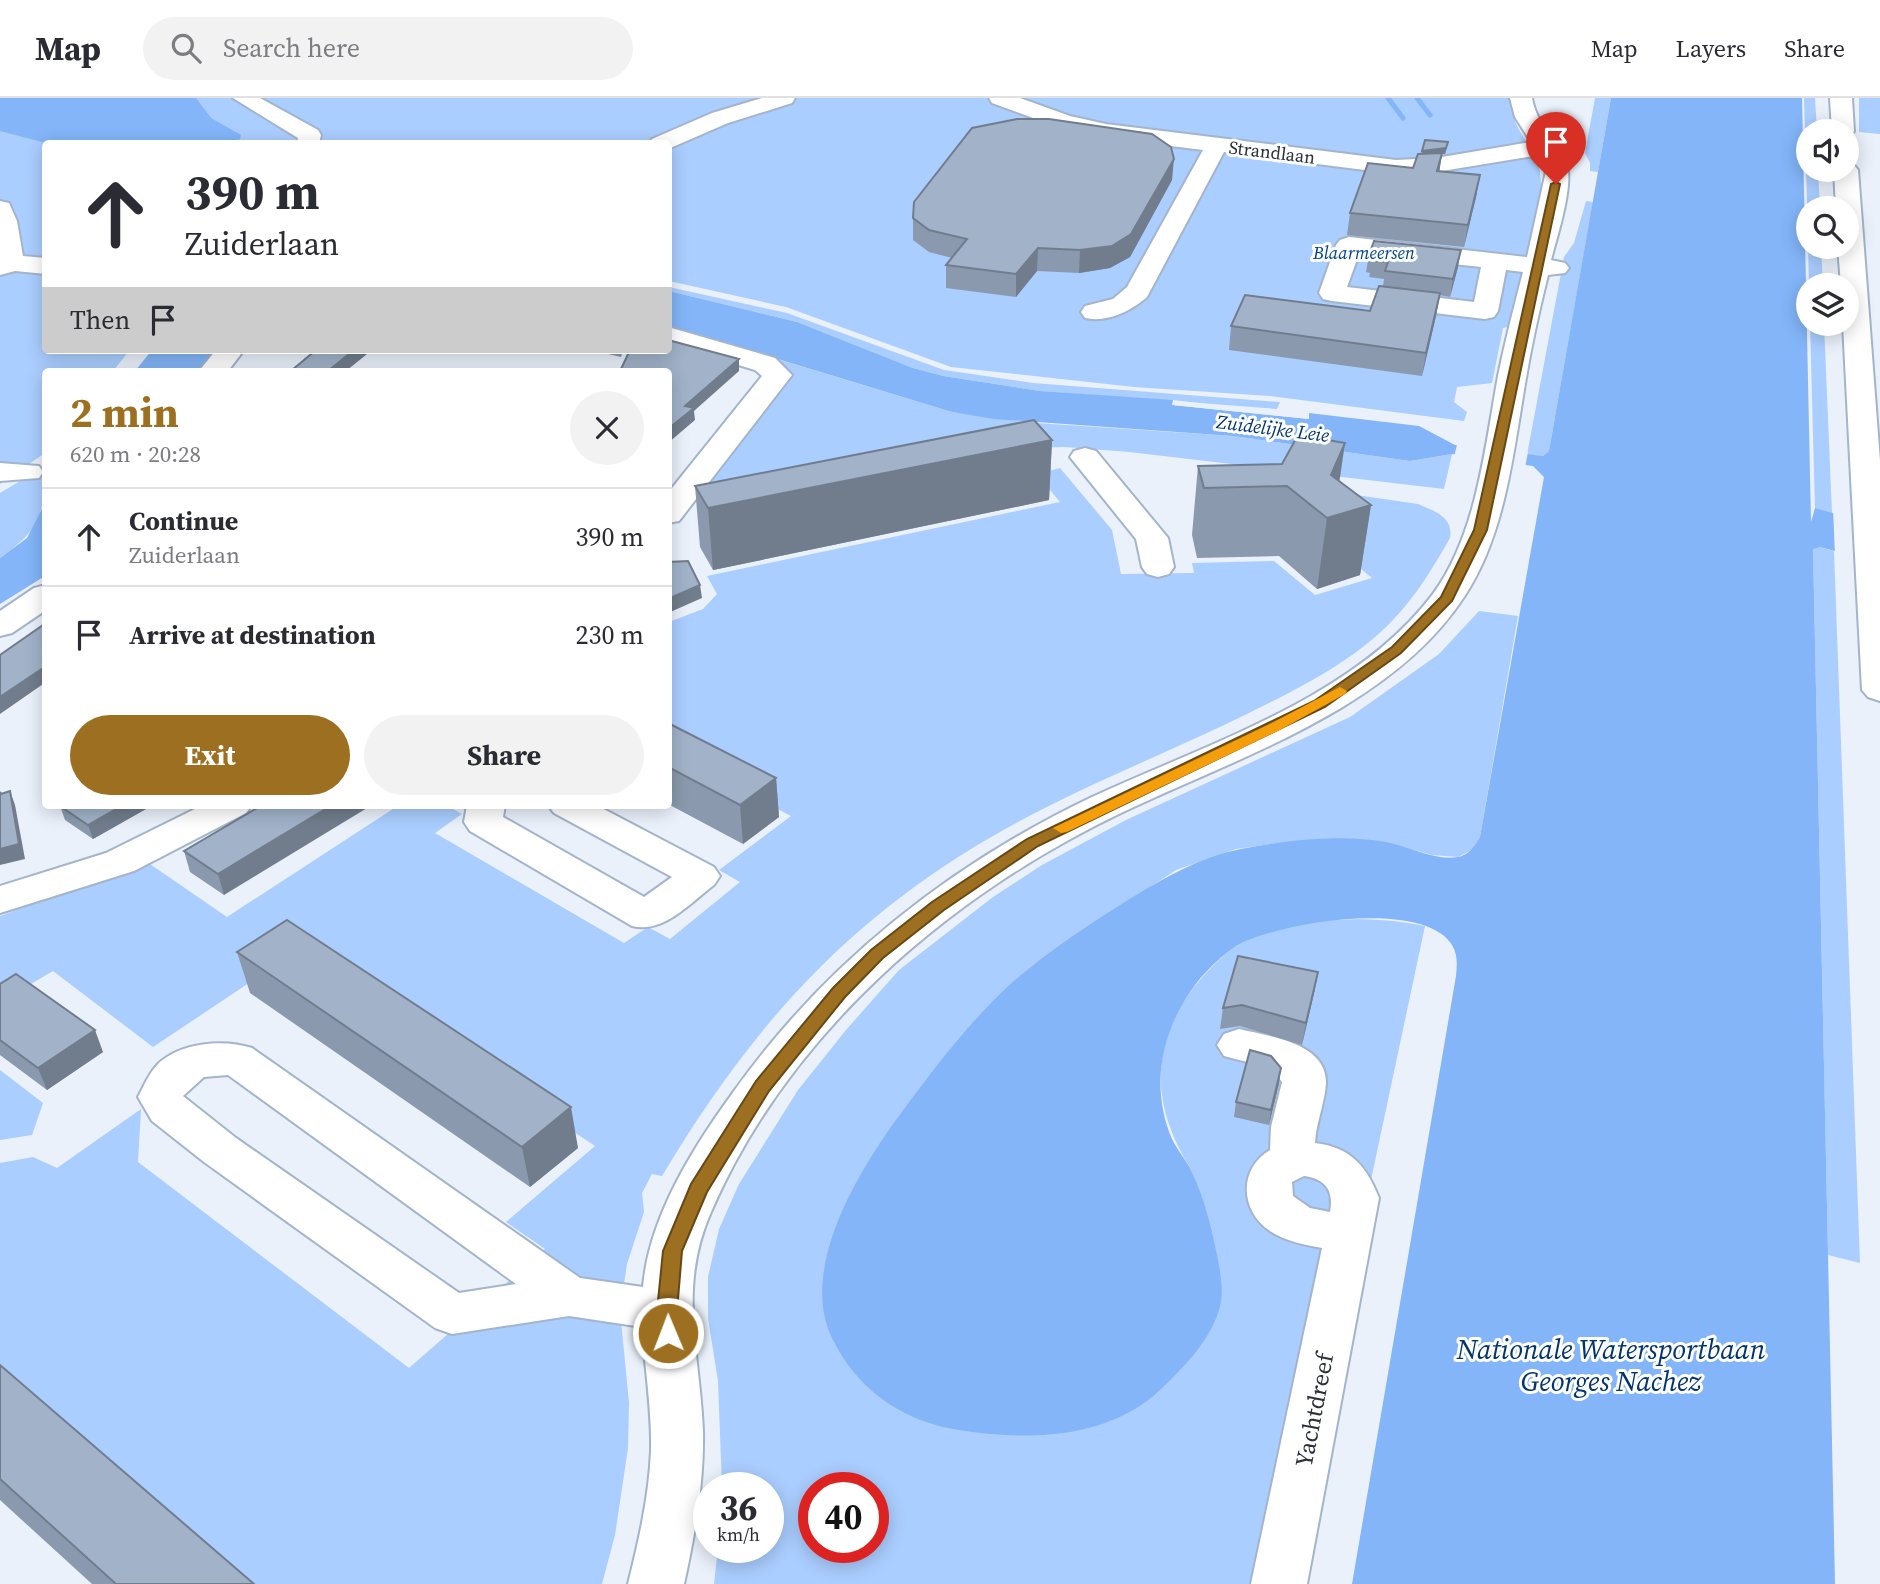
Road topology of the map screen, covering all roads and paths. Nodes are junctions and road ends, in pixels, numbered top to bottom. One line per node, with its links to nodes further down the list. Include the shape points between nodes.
1 (244, 98): 9 (street, via 310,135)
2 (784, 98): 10 (street)
3 (1000, 98): 6 (street, Strandlaan)
4 (1521, 98): 12 (street, via 1523,114)
5 (1841, 98): 7 (street)
6 (1033, 111): 8 (street); 11 (street, Strandlaan, via 1106,131)
7 (1842, 119)
8 (999, 122)
9 (309, 140)
10 (669, 140)
11 (1216, 146): 12 (street, Strandlaan, via 1422,168 1508,150); 19 (street, via 1138,291 1122,305)
12 (1548, 148): 18 (street, via 1558,171)
13 (1847, 182): 23 (street)
14 (0, 208): 16 (street)
15 (1495, 262): 15 (street, via 1349,246 1332,293 1485,311); 18 (street)
16 (7, 265): 17 (street)
17 (42, 266)
18 (1547, 267): 38 (street, via 1487,459 1481,530 1447,598 1396,650 1356,681 1286,722 1033,842 917,921 868,964 799,1039 728,1138 698,1190 673,1251)
19 (1094, 312)
20 (672, 336): 26 (street, via 765,364 778,375)
21 (227, 354): 22 (street)
22 (215, 368)
23 (1871, 421): 25 (street)
24 (1085, 457): 27 (street, via 1152,538)
25 (1872, 512): 29 (street)
26 (672, 519)
27 (1158, 567)
28 (42, 598): 30 (street)
29 (1877, 609): 31 (street)
30 (0, 626)
31 (1880, 690)
32 (225, 809): 35 (street, via 120,862)
33 (485, 809): 34 (street, via 483,822 646,916 700,876)
34 (575, 809)
35 (0, 900)
36 (1238, 1045): 40 (street, Yachtdreef, via 1284,1056 1301,1071 1304,1082 1293,1127 1292,1160 1321,1160 1346,1175 1356,1198)
37 (569, 1296): 37 (street, via 237,1059 205,1059 185,1065 166,1082 160,1097 168,1109 452,1314); 38 (street)
38 (667, 1311): 39 (street, via 677,1446 672,1516)
39 (656, 1584)
40 (1279, 1584)

